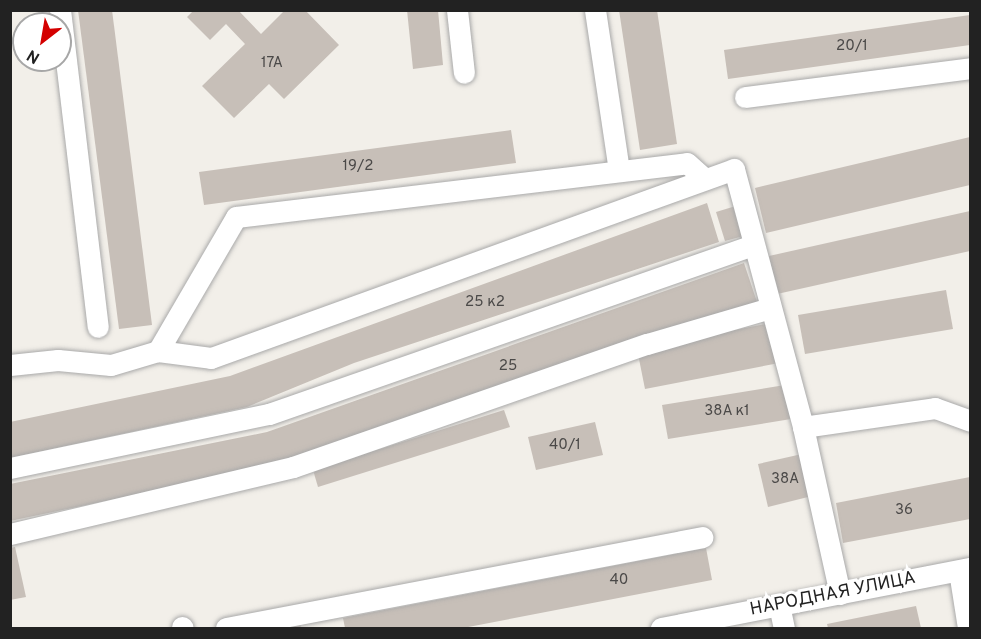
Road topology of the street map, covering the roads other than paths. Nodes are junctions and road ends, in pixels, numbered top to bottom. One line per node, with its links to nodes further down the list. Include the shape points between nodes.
1 (60, 10): 11 (street)
2 (457, 10): 5 (street)
3 (595, 10): 7 (street)
4 (970, 68): 6 (street)
5 (464, 73)
6 (745, 97)
7 (619, 170): 8 (street, via 687,163); 12 (street, via 236,218)
8 (705, 179): 9 (street, via 734,169); 12 (street, via 211,358)
9 (753, 245): 10 (street); 16 (street, via 269,414)
10 (770, 308): 15 (street); 17 (street, via 647,344 293,467)
11 (98, 327)
12 (158, 351): 13 (street, via 111,365 58,360)
13 (10, 365)
14 (970, 421): 15 (street, via 935,408)
15 (803, 428): 20 (street)
16 (10, 468)
17 (10, 534)
18 (702, 537): 22 (street)
19 (965, 569): 20 (street, НАРОДНАЯ УЛИЦА); 25 (street)
20 (840, 594): 21 (street, НАРОДНАЯ УЛИЦА)
21 (779, 606): 23 (street, НАРОДНАЯ УЛИЦА); 24 (street)
22 (226, 628)
23 (661, 628)
24 (784, 628)
25 (968, 628)

